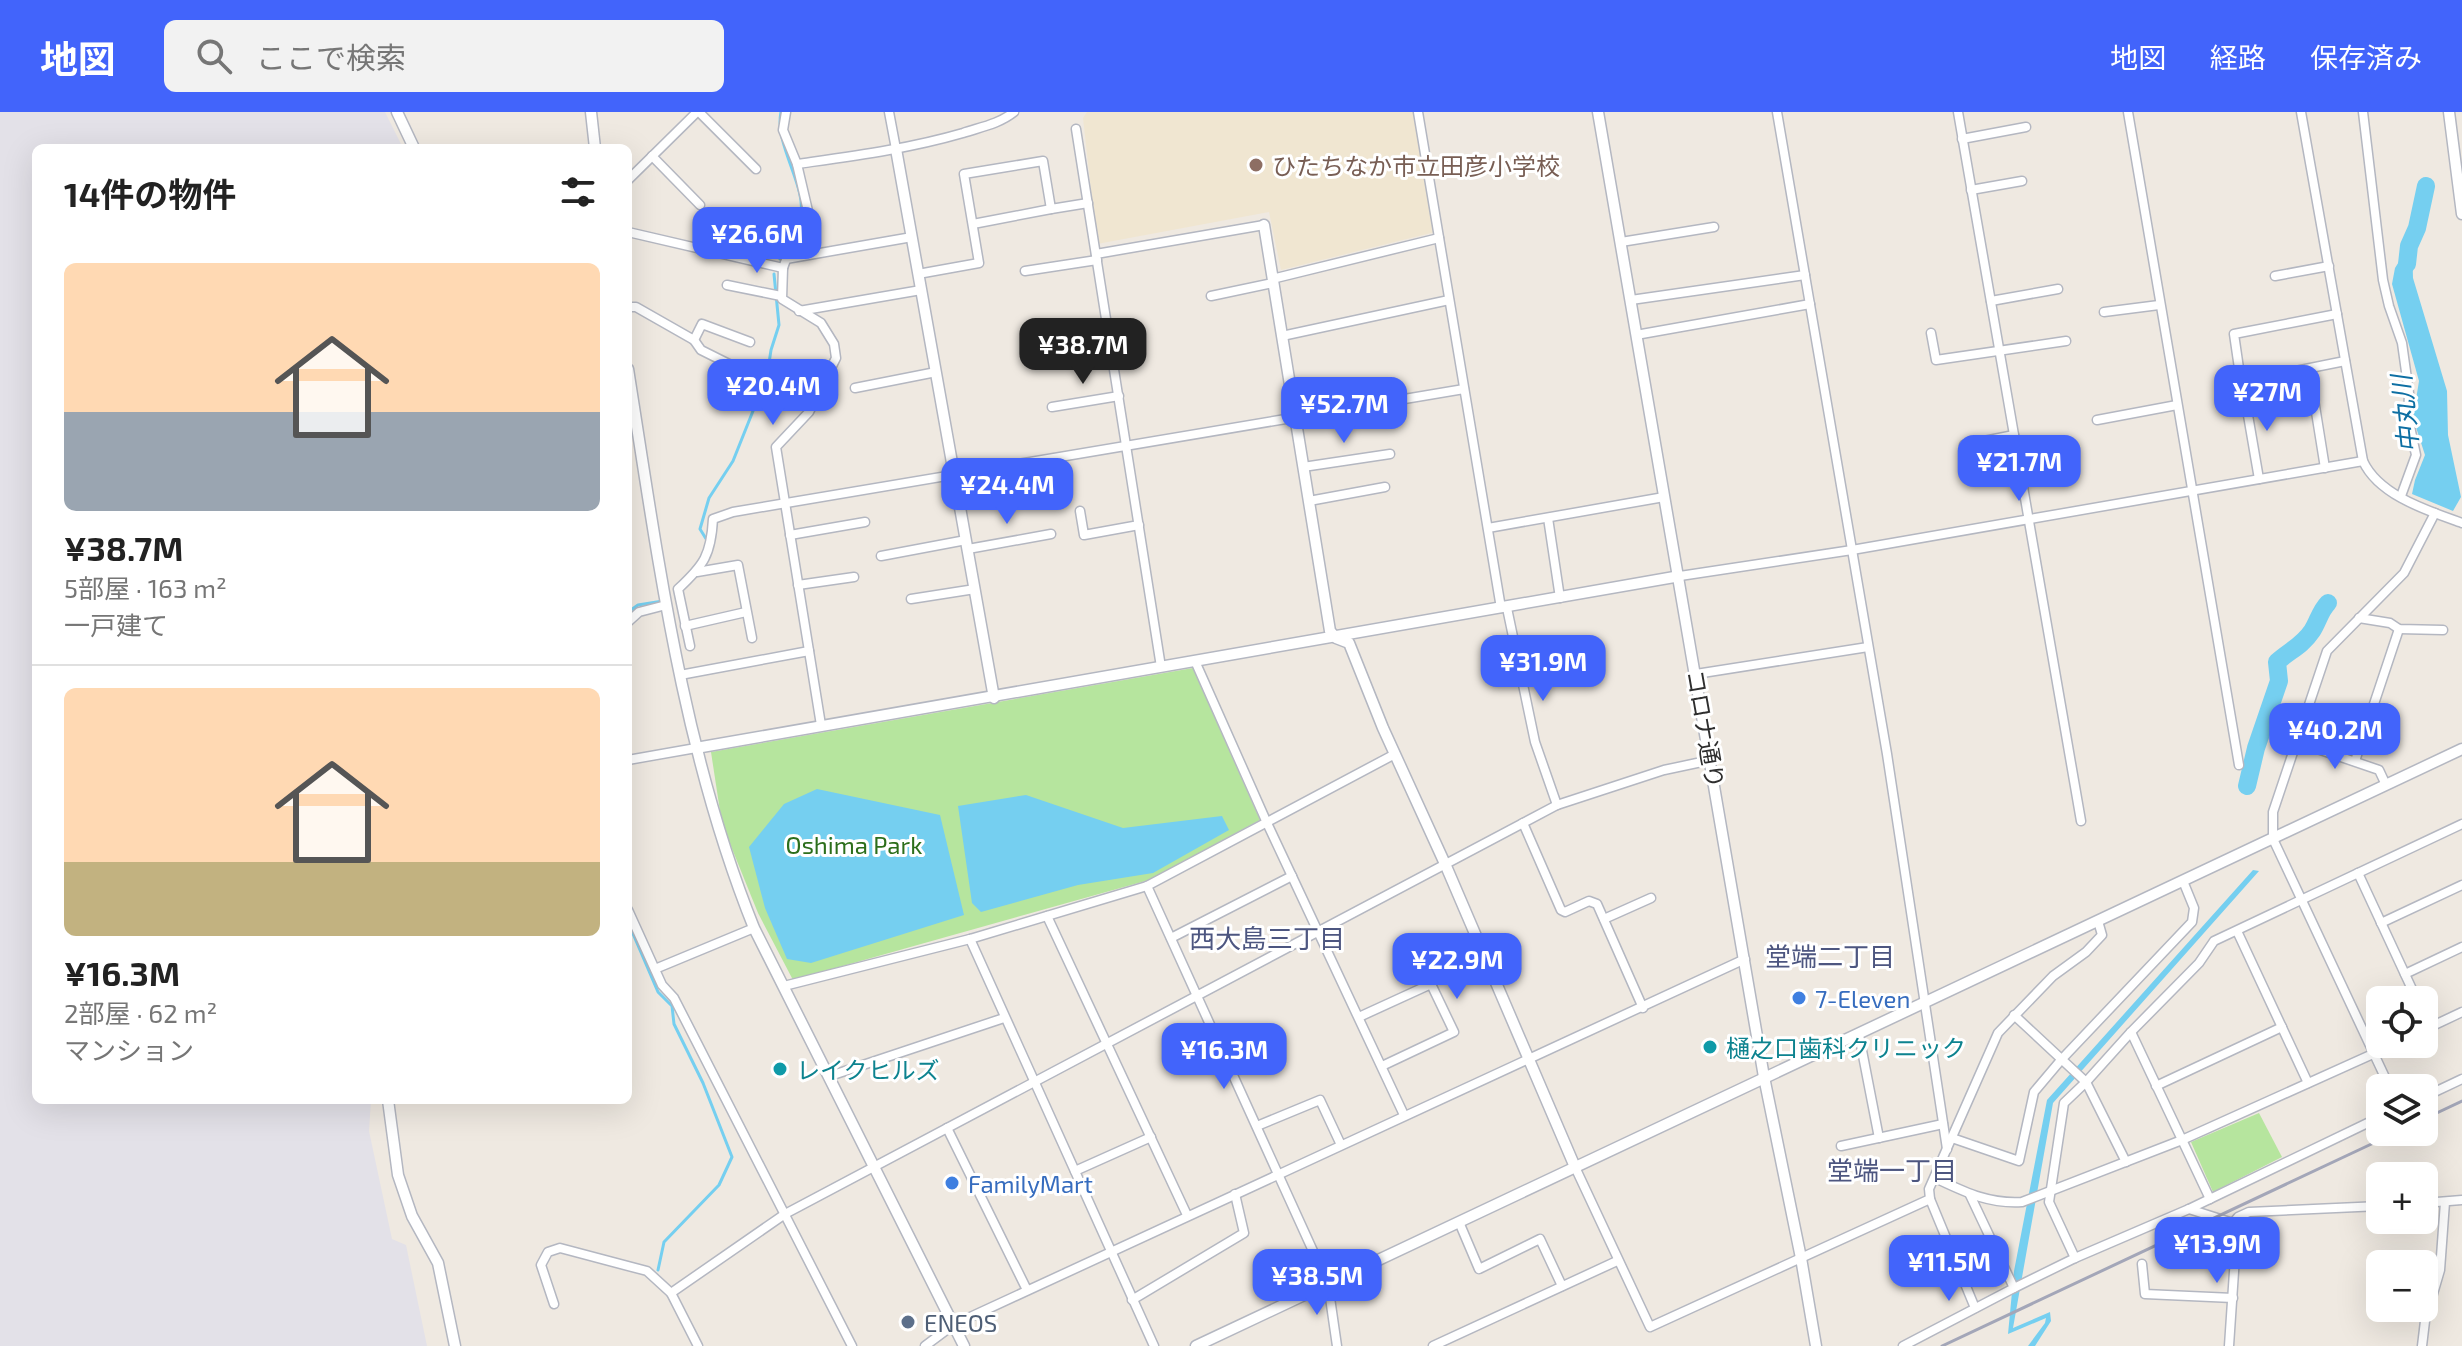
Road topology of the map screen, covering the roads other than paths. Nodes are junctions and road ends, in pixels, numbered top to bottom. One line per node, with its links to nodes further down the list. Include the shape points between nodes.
1 (397, 112): 18 (street)
2 (591, 112): 19 (street)
3 (698, 112): 21 (street); 23 (street)
4 (786, 112): 22 (street, via 783,130)
5 (889, 112): 20 (street)
6 (1014, 112): 20 (street, via 1002,121)
7 (1418, 112): 37 (street)
8 (1598, 112): 38 (street, コロナ通り)
9 (1777, 112): 44 (street)
10 (1958, 112): 17 (street)
11 (2128, 112): 56 (street)
12 (2301, 112): 41 (street)
13 (2363, 112): 92 (street, via 2383,280 2402,343 2416,455)
14 (2449, 112): 25 (street)
15 (2026, 127): 17 (street)
16 (1076, 129): 28 (street)
17 (1962, 139): 27 (street)
18 (412, 144)
19 (595, 144)
20 (896, 149): 22 (street); 36 (street)
21 (652, 156): 24 (street); 29 (street)
22 (797, 164): 40 (street, via 808,211)
23 (756, 169)
24 (632, 176)
25 (2460, 176): 31 (street)
26 (2022, 181): 27 (street)
27 (1971, 190): 54 (street)
28 (1088, 203): 30 (street); 39 (street)
29 (700, 205)
30 (1051, 209): 32 (street); 32 (street, via 1043,161 964,174)
31 (2462, 214)
32 (973, 224): 43 (street, via 979,263)
33 (1264, 225): 39 (street); 46 (street)
34 (1714, 227): 38 (street)
35 (632, 233): 40 (street)
36 (912, 237): 40 (street); 43 (street)
37 (1439, 238): 46 (street); 52 (street)
38 (1621, 242): 53 (street, コロナ通り)
39 (1097, 257): 42 (street); 76 (street)
40 (785, 264): 50 (street)
41 (2329, 266): 45 (street); 60 (street)
42 (1025, 271)
43 (918, 274): 49 (street)
44 (1805, 275): 53 (street); 55 (street)
45 (2275, 276)
46 (1273, 281): 51 (street); 63 (street)
47 (727, 285): 50 (street)
48 (2058, 289): 54 (street)
49 (921, 290): 58 (street); 70 (street)
50 (781, 296): 58 (street)
51 (1211, 296)
52 (1449, 300): 63 (street); 73 (street)
53 (1631, 300): 62 (street, コロナ通り)
54 (1991, 301): 67 (street)
55 (1810, 304): 62 (street); 107 (street)
56 (2159, 305): 59 (street); 77 (street)
57 (632, 307): 64 (street)
58 (799, 311): 95 (street, via 821,323 836,358 809,412 776,447)
59 (2104, 312)
60 (2337, 314): 68 (street); 68 (street, via 2234,334 2241,382)
61 (1931, 333): 67 (street, via 1936,360)
62 (1636, 335): 93 (street, コロナ通り)
63 (1282, 336): 79 (street)
64 (694, 340): 66 (street, via 702,324); 69 (street, via 701,350)
65 (2066, 341): 67 (street)
66 (750, 342)
67 (1999, 352): 81 (street)
68 (2345, 361): 85 (street)
69 (745, 372)
70 (936, 372): 72 (street); 88 (street)
71 (2311, 381): 87 (street)
72 (855, 388)
73 (1464, 389): 79 (street); 103 (street)
74 (2244, 392): 89 (street)
75 (632, 394): 116 (street)
76 (1119, 396): 78 (street); 83 (street)
77 (2177, 405): 80 (street); 91 (street)
78 (1052, 407)
79 (1296, 418): 83 (street); 86 (street)
80 (2097, 420)
81 (2014, 435): 82 (street); 99 (street)
82 (1964, 445)
83 (1126, 446): 88 (street); 102 (street)
84 (1390, 454): 86 (street)
85 (2363, 461): 87 (street); 92 (street, via 2368,472)
86 (1303, 467): 94 (street)
87 (2325, 468): 89 (street)
88 (954, 475): 95 (street); 106 (street)
89 (2259, 479): 91 (street)
90 (1385, 487): 94 (street)
91 (2192, 489): 99 (street); 144 (street)
92 (2401, 496): 97 (street)
93 (1664, 497): 98 (street); 110 (street, コロナ通り)
94 (1309, 501): 127 (street, via 1330,631)
95 (784, 503): 105 (street); 109 (street, via 713,519 710,550)
96 (1080, 511): 102 (street, via 1084,535)
97 (2435, 513): 101 (street); 122 (street, via 2404,573)
98 (1548, 518): 103 (street); 114 (street)
99 (2028, 518): 107 (street); 147 (street)
100 (865, 522): 105 (street)
101 (2462, 523)
102 (1139, 525): 132 (street)
103 (1488, 528): 117 (street)
104 (1051, 534): 106 (street)
105 (790, 535): 112 (street)
106 (967, 545): 108 (street); 113 (street)
107 (1852, 550): 110 (street); 129 (street)
108 (881, 556)
109 (696, 572): 120 (street, via 738,565); 123 (street, via 678,589)
110 (1680, 576): 114 (street); 133 (street, コロナ通り)
111 (854, 577): 112 (street)
112 (798, 585): 130 (street)
113 (975, 589): 115 (street); 135 (street)
114 (1560, 598): 117 (street)
115 (911, 599)
116 (666, 605): 119 (street); 134 (street)
117 (1504, 608): 127 (street); 146 (street, via 1535,742)
118 (632, 610): 119 (street)
119 (638, 612): 121 (street)
120 (746, 612): 123 (street); 126 (street)
121 (632, 618)
122 (2359, 618): 124 (street); 137 (street, via 2327,651)
123 (685, 626): 128 (street)
124 (2399, 629): 125 (street); 143 (street)
125 (2443, 630)
126 (752, 638)
127 (1336, 638): 131 (street); 140 (street, via 1349,643)
128 (690, 646)
129 (1868, 647): 133 (street); 177 (street)
130 (809, 651): 134 (street); 136 (street)
131 (1195, 661): 132 (street); 148 (street)
132 (1161, 667): 135 (street)
133 (1696, 674): 142 (street, コロナ通り)
134 (680, 675): 138 (street)
135 (994, 698): 136 (street)
136 (821, 725): 138 (street)
137 (2297, 742): 143 (street); 151 (street, via 2273,812)
138 (696, 748): 141 (street); 165 (street, via 717,827)
139 (2462, 749): 145 (street)
140 (1395, 754): 148 (street); 152 (street)
141 (632, 759)
142 (1711, 760): 146 (street); 171 (street, コロナ通り)
143 (2355, 761): 145 (street, via 2379,770)
144 (2239, 765)
145 (2386, 785): 151 (street)
146 (1557, 805): 149 (street)
147 (2081, 821)
148 (1267, 823): 154 (street); 157 (street)
149 (1523, 823): 152 (street); 162 (street, via 1558,907 1565,912 1593,902)
150 (2462, 824): 153 (street)
151 (2273, 839): 155 (street); 159 (street)
152 (1446, 866): 167 (street); 190 (street)
153 (2358, 873): 159 (street); 164 (street)
154 (1292, 876): 167 (street); 168 (street)
155 (2183, 881): 163 (street); 191 (street, via 2194,908 2192,922)
156 (2462, 885): 164 (street)
157 (1147, 886): 160 (street); 168 (street)
158 (1651, 898): 162 (street)
159 (2301, 900): 166 (street); 187 (street)
160 (1047, 916): 169 (street); 188 (street)
161 (632, 919): 172 (street)
162 (1604, 919): 178 (street)
163 (2098, 921): 177 (street); 180 (street, via 2102,935)
164 (2381, 923): 173 (street)
165 (754, 928): 172 (street); 174 (street)
166 (2237, 931): 184 (street); 185 (street, via 2214,941)
167 (1319, 932): 176 (street); 181 (street)
168 (1171, 938): 176 (street)
169 (970, 939): 174 (street); 182 (street)
170 (2462, 947): 173 (street)
171 (1745, 959): 178 (street); 194 (street, コロナ通り)
172 (655, 969): 230 (street)
173 (2405, 974): 175 (street)
174 (784, 986): 193 (street)
175 (2411, 986)
176 (1198, 996): 188 (street); 205 (street)
177 (1926, 1002): 186 (street); 203 (street)
178 (1643, 1008): 190 (street)
179 (2462, 1012): 183 (street)
180 (2014, 1015): 191 (street); 209 (street, via 1998,1033)
181 (1359, 1017): 192 (street); 192 (street, via 1431,984 1454,1032)
182 (1004, 1018): 193 (street); 196 (street)
183 (2438, 1024)
184 (2282, 1027): 198 (street); 199 (street)
185 (2131, 1032): 197 (street); 199 (street)
186 (1859, 1035): 194 (street); 208 (street)
187 (2366, 1039)
188 (1106, 1044): 196 (street); 207 (street)
189 (2366, 1057): 198 (street)
190 (1529, 1059): 202 (street); 216 (street)
191 (2061, 1060): 197 (street); 209 (street, via 2034,1092 2019,1161)
192 (1382, 1066): 202 (street)
193 (830, 1076): 215 (street)
194 (1764, 1077): 216 (street); 235 (street, コロナ通り)
195 (2462, 1079): 200 (street)
196 (1033, 1082): 206 (street); 217 (street)
197 (2086, 1082): 214 (street); 220 (street, via 2064,1103)
198 (2308, 1083): 210 (street)
199 (2156, 1086): 210 (street)
200 (2438, 1090)
201 (389, 1104): 249 (street, via 398,1175 412,1216 438,1263)
202 (1404, 1115): 211 (street)
203 (1943, 1124): 208 (street); 213 (street)
204 (2366, 1124): 224 (street)
205 (1257, 1126): 211 (street, via 1320,1100); 218 (street)
206 (947, 1128): 215 (street); 242 (street)
207 (1151, 1137): 217 (street); 231 (street)
208 (1879, 1138): 212 (street)
209 (1952, 1138): 213 (street)
210 (2182, 1140): 214 (street); 224 (street)
211 (1341, 1145): 218 (street)
212 (1841, 1146)
213 (1947, 1149): 219 (street)
214 (2126, 1162): 220 (street)
215 (874, 1166): 230 (street); 248 (street)
216 (1575, 1167): 232 (street); 237 (street)
217 (1075, 1171): 234 (street)
218 (1279, 1174): 221 (street); 239 (street)
219 (1935, 1178): 222 (street); 223 (street)
220 (2050, 1192): 222 (street, via 2000,1203); 236 (street, via 2049,1202)
221 (1235, 1194): 231 (street); 245 (street, via 1244,1233)
222 (1970, 1195): 241 (street)
223 (1930, 1199): 235 (street); 247 (street)
224 (2210, 1199): 229 (street)
225 (2462, 1200): 227 (street)
226 (2438, 1202): 227 (street)
227 (2445, 1202): 261 (street, via 2440,1270)
228 (2366, 1207): 233 (street, via 2249,1212)
229 (2189, 1209): 233 (street); 236 (street)
230 (785, 1214): 243 (street); 251 (street)
231 (1187, 1215): 234 (street)
232 (1459, 1222): 239 (street); 240 (street, via 1479,1269 1540,1239)
233 (2233, 1223): 244 (street)
234 (1111, 1252): 242 (street); 245 (street)
235 (1801, 1258): 237 (street, via 1650,1327); 258 (street, コロナ通り)
236 (2075, 1258): 241 (street)
237 (1617, 1261): 240 (street)
238 (2142, 1264): 244 (street, via 2145,1294)
239 (1328, 1284): 255 (street); 256 (street)
240 (1562, 1286): 257 (street)
241 (2014, 1288): 247 (street)
242 (1027, 1290): 248 (street)
243 (671, 1293): 246 (street, via 647,1271 560,1248 548,1252 541,1265); 250 (street)
244 (2233, 1298): 260 (street)
245 (1132, 1300): 254 (street)
246 (554, 1304)
247 (1975, 1308): 259 (street)
248 (953, 1325): 252 (street); 253 (street)
249 (455, 1346)
250 (698, 1346)
251 (852, 1346)
252 (925, 1346)
253 (964, 1346)
254 (1154, 1346)
255 (1196, 1346)
256 (1337, 1346)
257 (1433, 1346)
258 (1816, 1346)
259 (1903, 1346)
260 (2229, 1346)
261 (2422, 1346)

